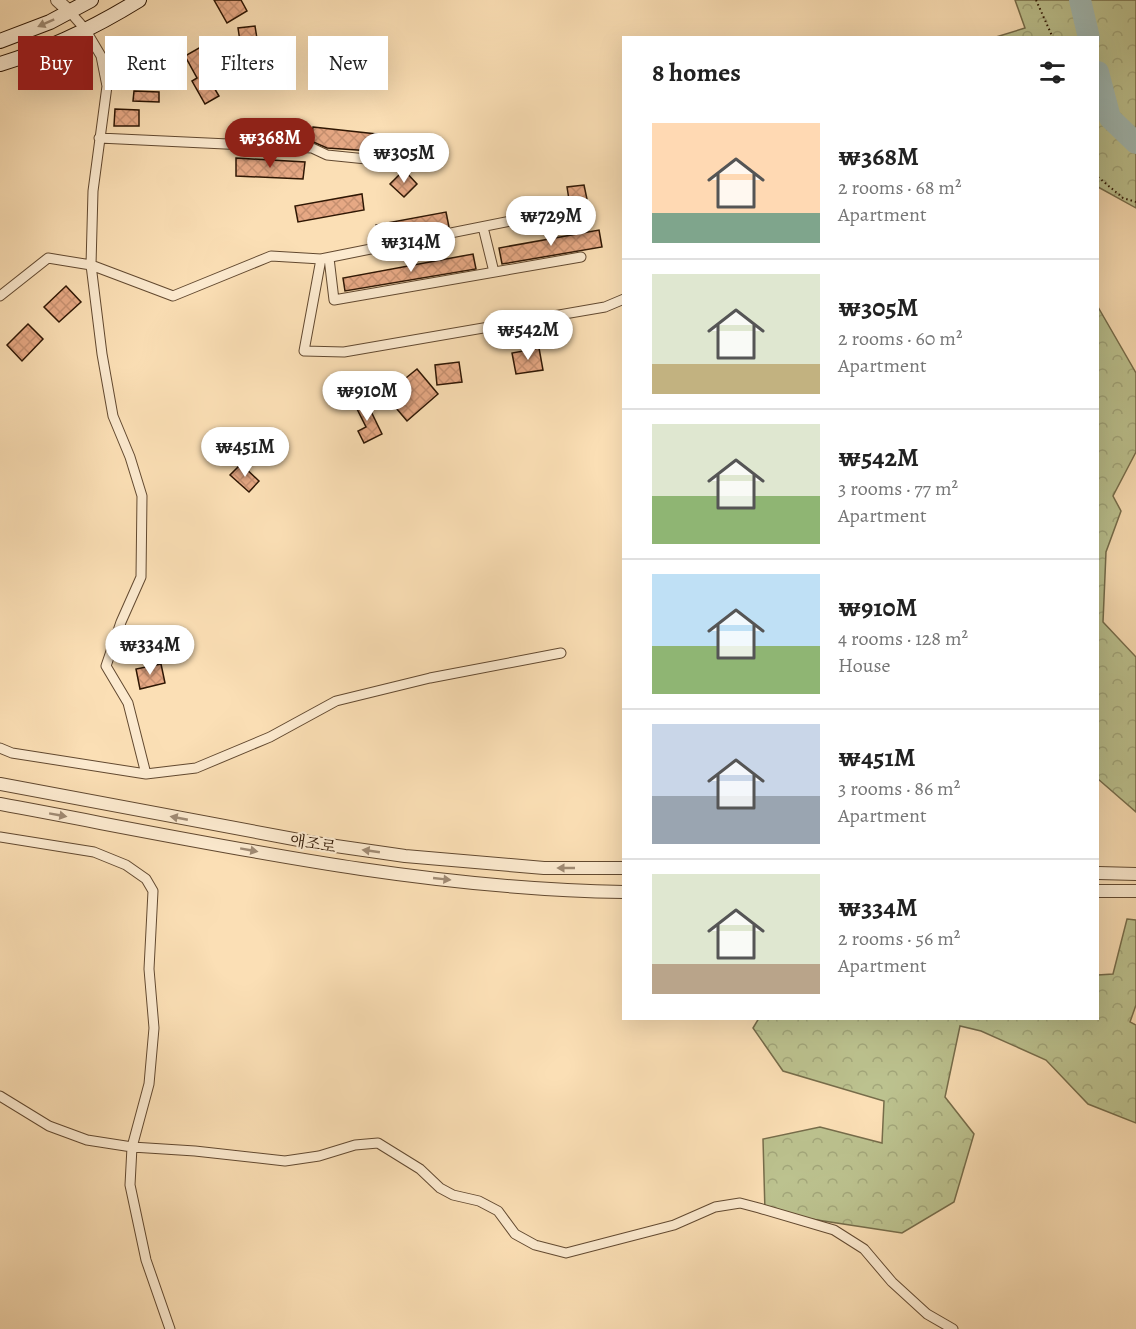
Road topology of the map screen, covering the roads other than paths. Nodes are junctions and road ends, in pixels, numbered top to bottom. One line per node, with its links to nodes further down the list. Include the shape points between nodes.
1 (57, 0): 4 (street)
2 (91, 0): 4 (main road)
3 (139, 0): 5 (main road)
4 (70, 12): 5 (street); 6 (main road, one-way to 6)
5 (85, 29): 7 (main road); 8 (street, via 101,56 107,86)
6 (0, 41)
7 (0, 64)
8 (99, 138): 9 (street, via 312,148 327,155); 14 (street)
9 (386, 161)
10 (556, 212): 11 (street)
11 (483, 227): 13 (street); 15 (street)
12 (581, 257): 15 (street)
13 (325, 259): 14 (street, via 271,256 173,296); 15 (street, via 334,300); 17 (street, via 304,351 344,352 605,307)
14 (91, 265): 16 (street, via 48,258); 20 (street, via 112,416 142,496 141,577 106,666 128,703)
15 (494, 272)
16 (0, 296)
17 (622, 300)
18 (561, 653): 20 (street, via 336,701 270,737 196,768)
19 (0, 748): 20 (street)
20 (146, 774)
21 (0, 784): 24 (street, 애조로, one-way to 21, via 544,868 394,854)
22 (0, 804): 29 (street, 애조로, one-way to 29, via 323,863 462,881)
23 (0, 837): 31 (street, via 94,852 126,865 146,879 153,891 149,969 154,1028 149,1084)
24 (622, 868)
25 (1099, 873): 26 (street)
26 (1136, 874)
27 (1099, 891): 28 (street)
28 (1136, 891)
29 (622, 892)
30 (0, 1096): 31 (street, via 49,1126 87,1140)
31 (132, 1147): 32 (street, via 130,1185 135,1218); 33 (street, via 285,1161 378,1143 420,1168 453,1195 479,1201 498,1211 515,1234 566,1253 674,1225 715,1207 740,1203 834,1230 864,1249 927,1314)
32 (170, 1329)
33 (953, 1329)

